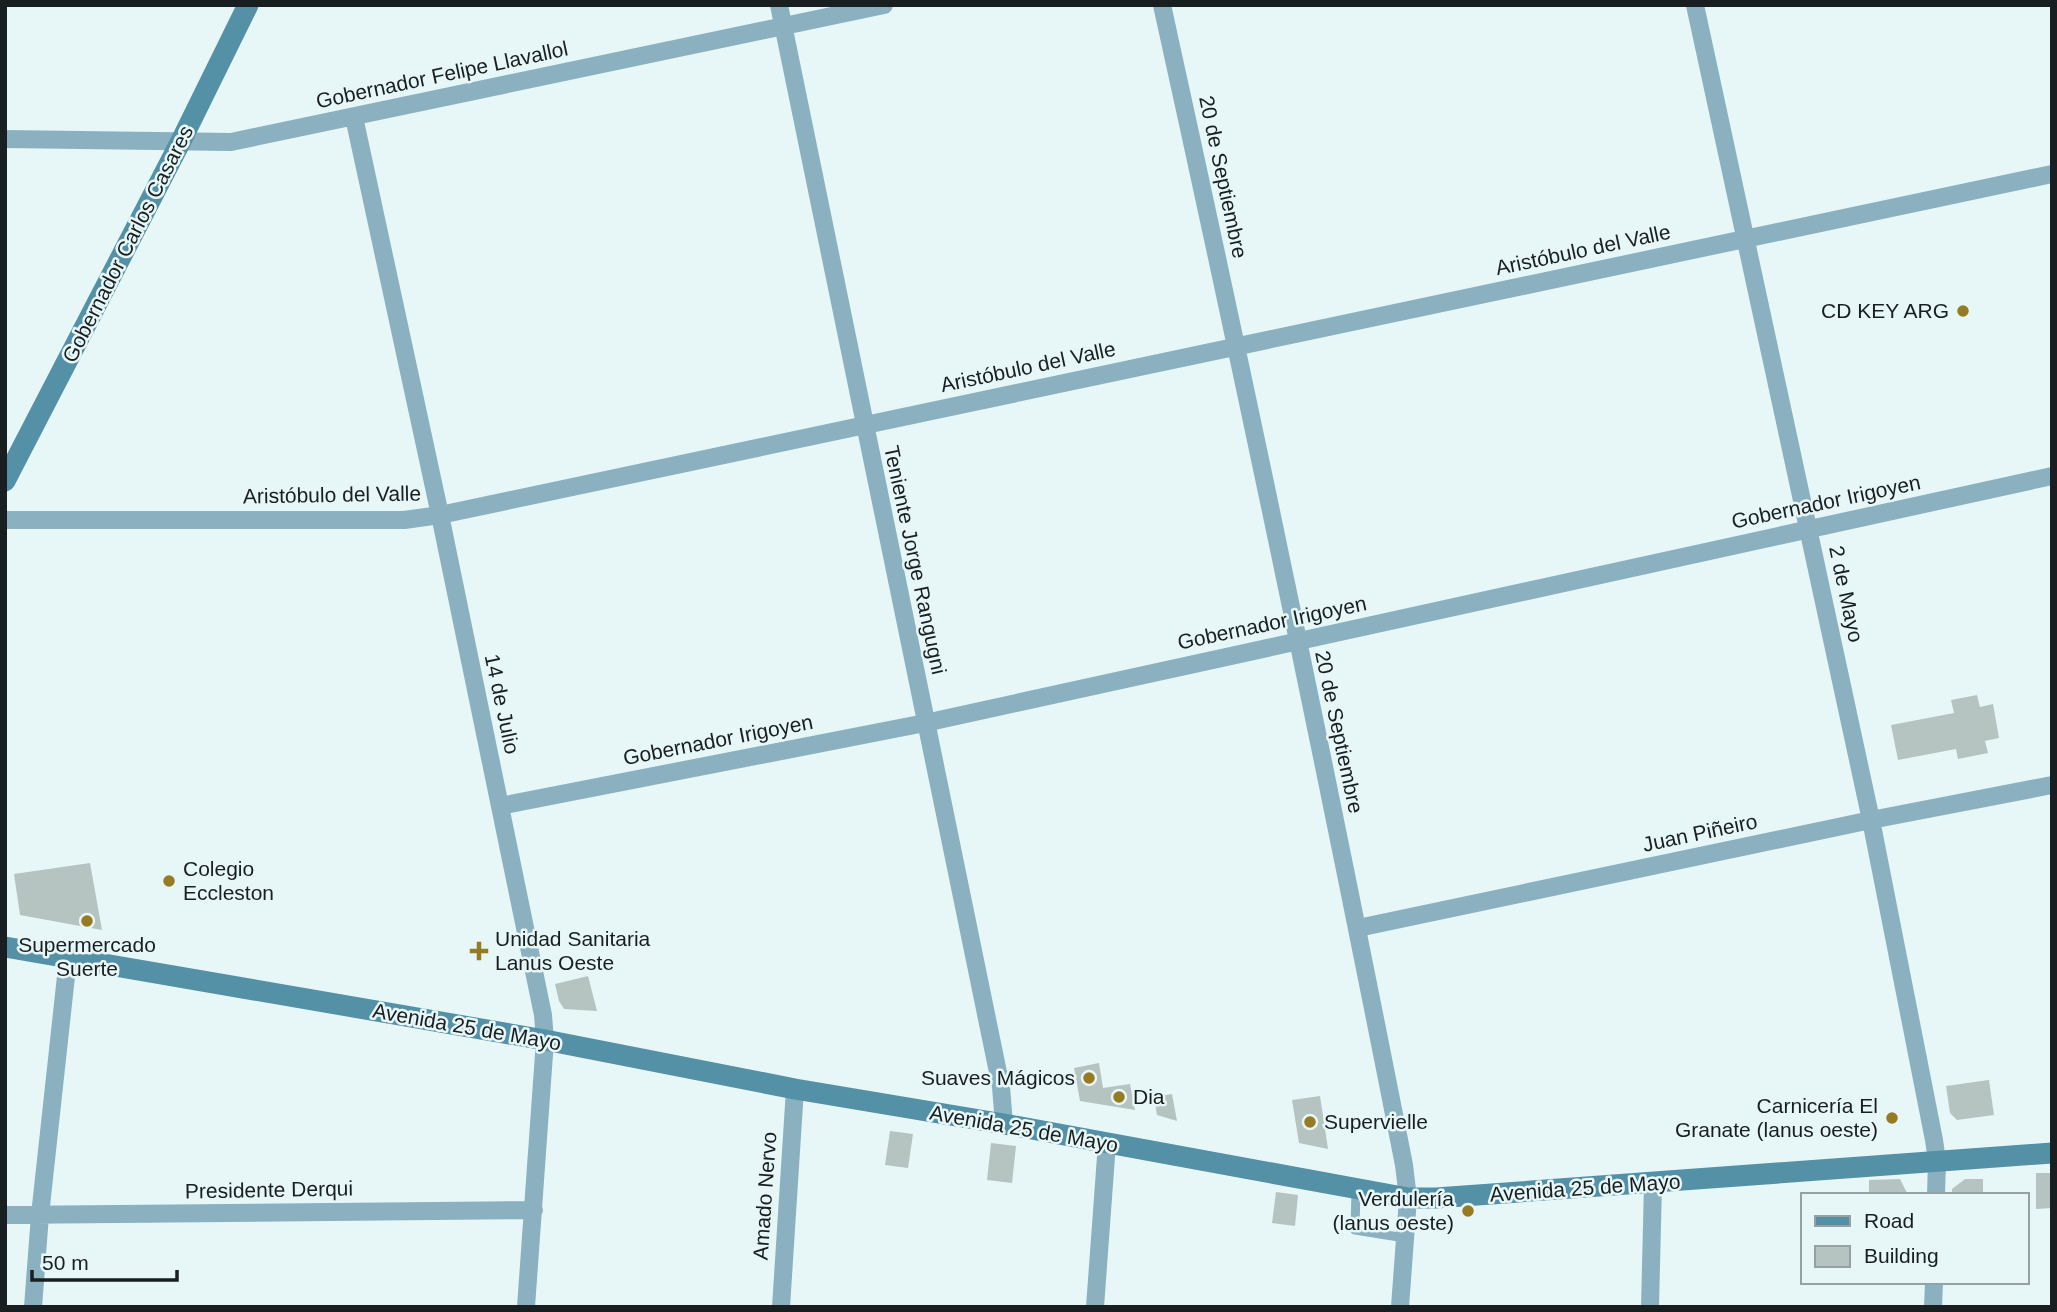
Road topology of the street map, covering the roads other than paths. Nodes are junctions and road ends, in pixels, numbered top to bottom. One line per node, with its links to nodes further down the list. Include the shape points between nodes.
1 (248, 5): 9 (main road, Gobernador Carlos Casares)
2 (779, 5): 6 (street, Teniente Jorge Rangugni)
3 (884, 5): 6 (street, Gobernador Felipe Llavallol)
4 (1162, 5): 12 (street, 20 de Septiembre)
5 (1695, 5): 11 (street, 2 de Mayo)
6 (783, 26): 7 (street, Gobernador Felipe Llavallol); 13 (street, Teniente Jorge Rangugni)
7 (354, 117): 9 (street, Gobernador Felipe Llavallol, via 231,142); 16 (street, 14 de Julio)
8 (5, 139): 9 (street, Gobernador Felipe Llavallol)
9 (181, 141): 15 (main road, Gobernador Carlos Casares)
10 (2052, 174): 11 (street, Aristóbulo del Valle)
11 (1746, 239): 12 (street, Aristóbulo del Valle); 18 (street, 2 de Mayo)
12 (1238, 346): 13 (street, Aristóbulo del Valle); 19 (street, 20 de Septiembre)
13 (864, 424): 16 (street, Aristóbulo del Valle); 20 (street, Teniente Jorge Rangugni)
14 (2052, 475): 18 (street, Gobernador Irigoyen)
15 (5, 481)
16 (440, 515): 17 (street, Aristóbulo del Valle, via 404,520); 22 (street, 14 de Julio)
17 (5, 520)
18 (1809, 529): 19 (street, Gobernador Irigoyen); 23 (street, 2 de Mayo)
19 (1297, 641): 20 (street, Gobernador Irigoyen); 24 (street, 20 de Septiembre)
20 (925, 723): 22 (street, Gobernador Irigoyen); 29 (street, Teniente Jorge Rangugni, via 1002,1087)
21 (2052, 785): 23 (street, Juan Piñeiro)
22 (500, 806): 27 (street, 14 de Julio)
23 (1871, 820): 24 (street, Juan Piñeiro); 32 (street, 2 de Mayo)
24 (1358, 928): 36 (street, 20 de Septiembre)
25 (5, 947): 26 (main road, Avenida 25 de Mayo)
26 (68, 958): 27 (main road, Avenida 25 de Mayo); 39 (street)
27 (545, 1040): 28 (main road, Avenida 25 de Mayo); 37 (street, 14 de Julio)
28 (795, 1089): 29 (main road, Avenida 25 de Mayo); 44 (street, Amado Nervo)
29 (1004, 1124): 30 (main road, Avenida 25 de Mayo)
30 (1107, 1143): 34 (main road, Avenida 25 de Mayo); 45 (street)
31 (2052, 1153): 32 (main road, Avenida 25 de Mayo)
32 (1937, 1161): 33 (main road, Avenida 25 de Mayo); 35 (street, 2 de Mayo)
33 (1653, 1184): 36 (main road, Avenida 25 de Mayo); 47 (street)
34 (1356, 1189): 36 (main road, Avenida 25 de Mayo); 40 (lane, via 1355,1230)
35 (1936, 1193)
36 (1408, 1198): 40 (street, 20 de Septiembre)
37 (534, 1210): 39 (street, Presidente Derqui); 43 (street, 14 de Julio)
38 (5, 1215): 39 (street, Presidente Derqui)
39 (40, 1215): 42 (street)
40 (1405, 1238): 46 (street, 20 de Septiembre)
41 (1934, 1284): 48 (street)
42 (33, 1307)
43 (526, 1307)
44 (781, 1307)
45 (1095, 1307)
46 (1400, 1307)
47 (1650, 1307)
48 (1933, 1307)

